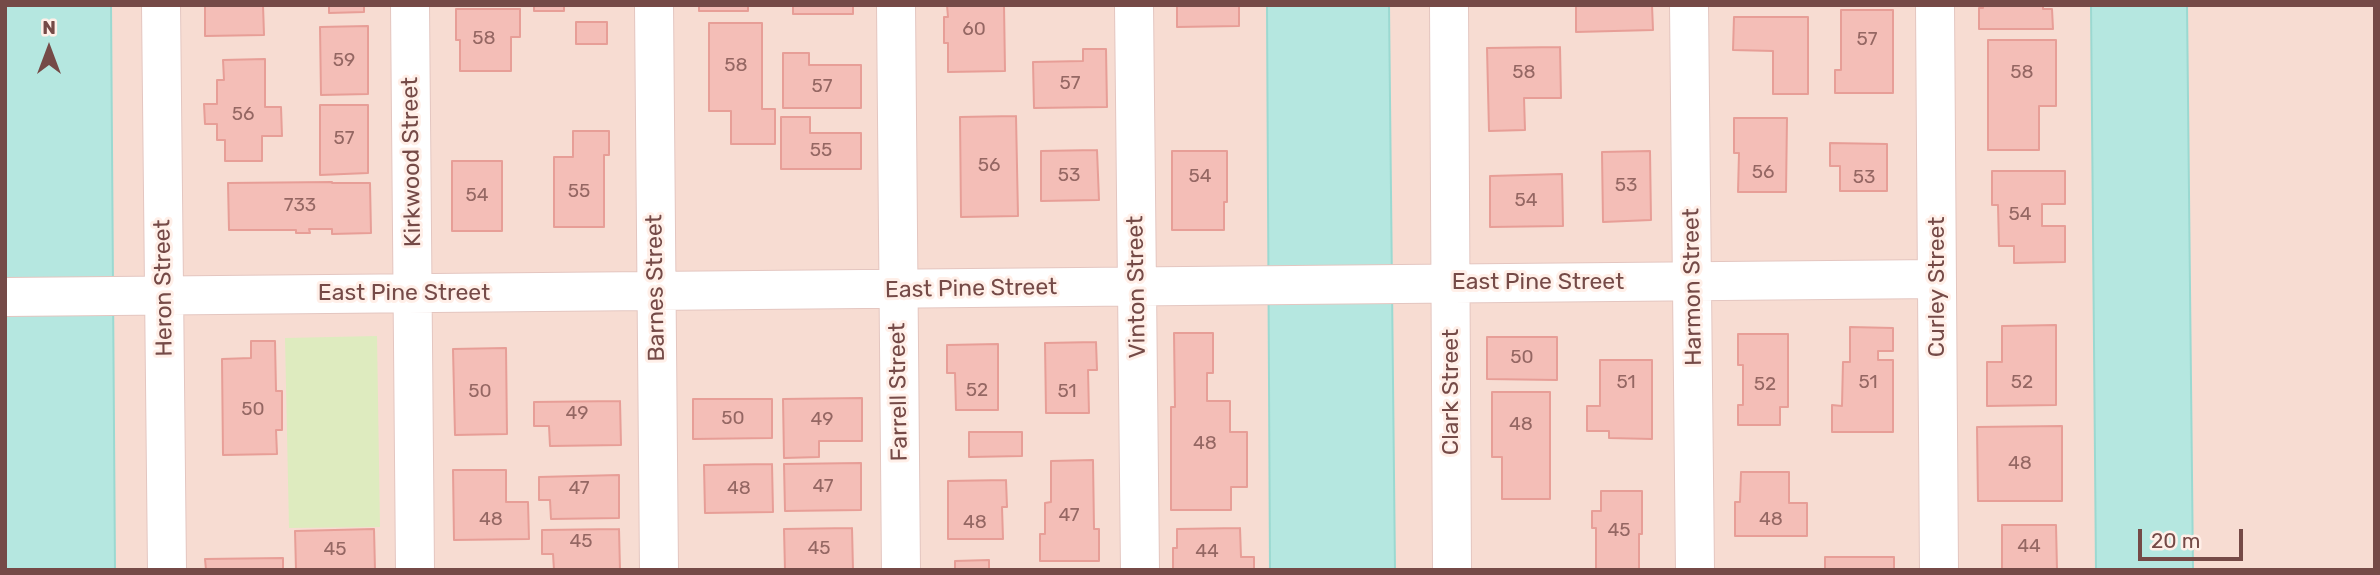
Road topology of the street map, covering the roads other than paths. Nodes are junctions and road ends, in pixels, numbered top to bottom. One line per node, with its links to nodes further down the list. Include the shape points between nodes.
1 (161, 5): 16 (street, Heron Street)
2 (410, 5): 15 (street, Kirkwood Street)
3 (654, 5): 14 (street, Barnes Street)
4 (895, 5): 13 (street, Farrell Street)
5 (1134, 5): 12 (street, Vinton Street)
6 (1449, 5): 11 (street, Clark Street)
7 (1689, 5): 10 (street, Harmon Street)
8 (1935, 5): 9 (street, Curley Street)
9 (1937, 279): 10 (street, East Pine Street); 25 (street, Curley Street)
10 (1693, 281): 11 (street, East Pine Street); 24 (street, Harmon Street)
11 (1432, 284): 12 (street, East Pine Street); 23 (street, Clark Street)
12 (1138, 287): 13 (street, East Pine Street); 22 (street, Vinton Street)
13 (898, 290): 14 (street, East Pine Street); 21 (street, Farrell Street)
14 (656, 291): 15 (street, East Pine Street); 20 (street, Barnes Street)
15 (413, 293): 16 (street, East Pine Street); 19 (street, Kirkwood Street)
16 (150, 295): 17 (street, East Pine Street); 18 (street, Heron Street)
17 (5, 297)
18 (167, 570)
19 (415, 570)
20 (659, 570)
21 (901, 570)
22 (1140, 570)
23 (1452, 570)
24 (1695, 570)
25 (1939, 570)

